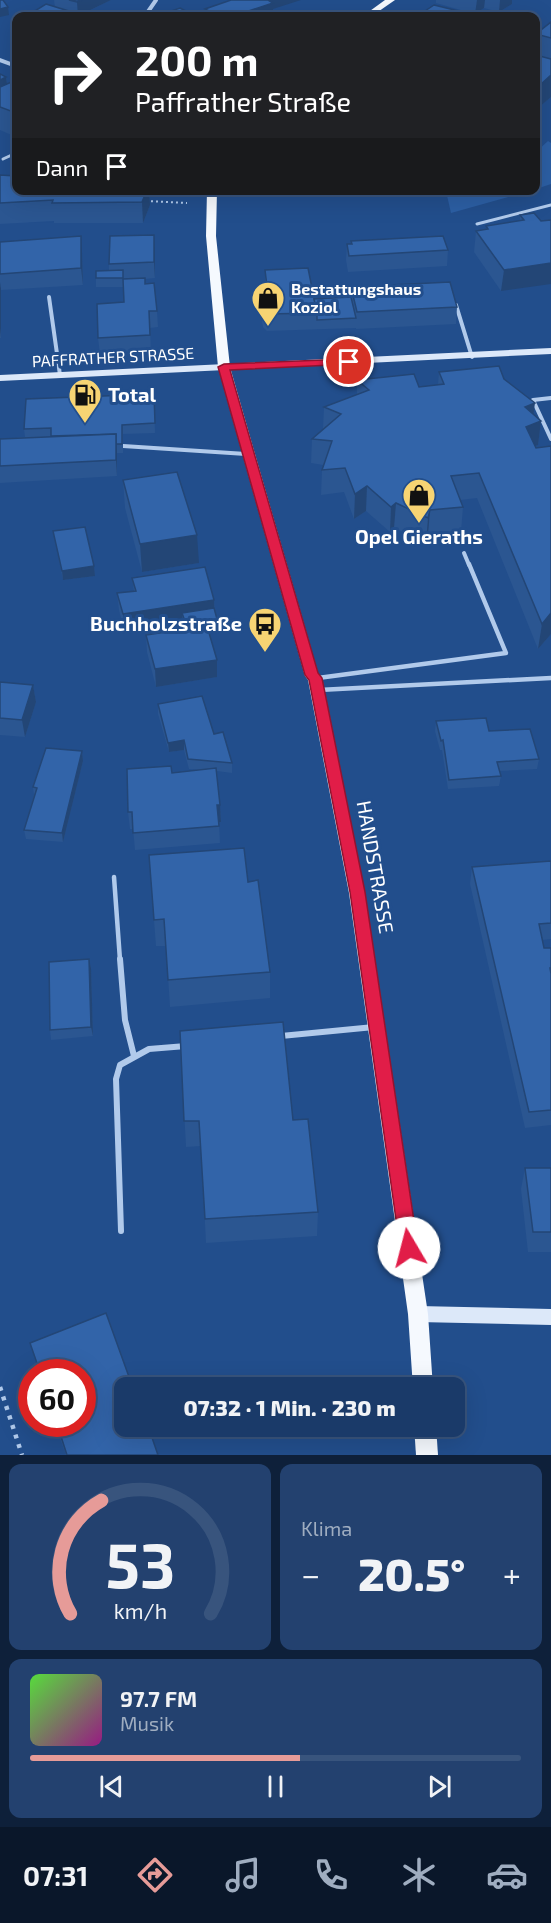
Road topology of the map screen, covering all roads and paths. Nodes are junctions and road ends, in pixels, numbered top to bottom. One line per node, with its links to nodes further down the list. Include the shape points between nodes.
1 (391, 0): 2 (main road)
2 (373, 12)
3 (12, 155): 4 (lane)
4 (3, 159)
5 (212, 195): 7 (main road, HANDSTRASSE)
6 (141, 200): 7 (path)
7 (212, 205): 14 (main road, HANDSTRASSE, via 211,236)
8 (551, 205): 9 (lane)
9 (477, 224)
10 (49, 297): 15 (lane)
11 (454, 297): 13 (lane)
12 (551, 351): 13 (main road, PAFFRATHER STRASSE)
13 (472, 357): 14 (main road, PAFFRATHER STRASSE)
14 (224, 367): 15 (main road, PAFFRATHER STRASSE); 21 (main road, HANDSTRASSE)
15 (60, 375): 16 (main road, PAFFRATHER STRASSE)
16 (0, 378): 17 (lane)
17 (0, 385)
18 (551, 398): 19 (lane, via 533,400)
19 (551, 439)
20 (123, 446): 21 (lane)
21 (249, 454): 24 (main road, HANDSTRASSE)
22 (464, 552): 24 (lane, via 506,654)
23 (551, 678): 24 (lane)
24 (316, 684): 26 (main road, HANDSTRASSE, via 357,892)
25 (114, 877): 29 (lane, via 125,1020)
26 (377, 1027): 27 (lane); 31 (main road, HANDSTRASSE)
27 (274, 1037)
28 (194, 1045): 29 (lane, via 149,1049)
29 (134, 1056): 30 (lane, via 120,1065 116,1079)
30 (121, 1231)
31 (418, 1314): 32 (main road); 33 (main road, HANDSTRASSE)
32 (551, 1317)
33 (422, 1377)
34 (0, 1387): 36 (path)
35 (426, 1437): 37 (main road)
36 (22, 1455)
37 (427, 1455)

